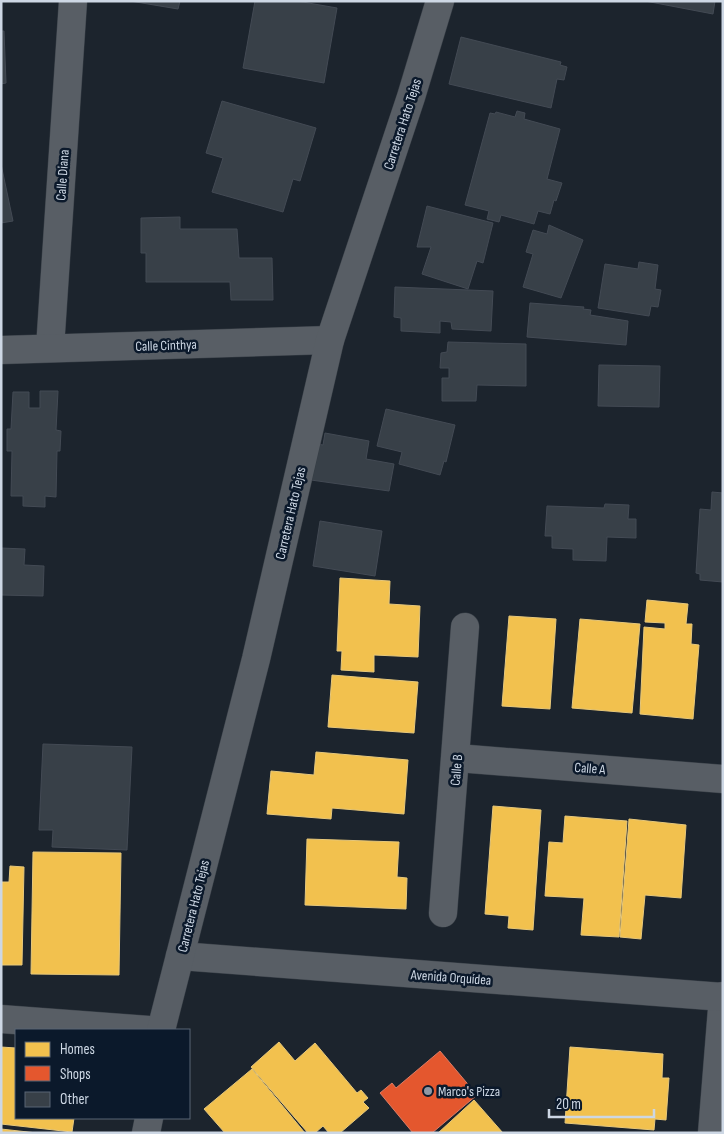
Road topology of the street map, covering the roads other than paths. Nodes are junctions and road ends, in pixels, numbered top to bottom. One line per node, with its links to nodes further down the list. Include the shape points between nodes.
1 (73, 1): 4 (street, Calle Diana)
2 (440, 1): 3 (street, Carretera Hato Tejas)
3 (330, 340): 4 (street, Calle Cinthya); 10 (street, Carretera Hato Tejas, via 256,658)
4 (50, 348): 5 (street, Calle Cinthya)
5 (1, 350)
6 (465, 627): 7 (street, Calle B)
7 (457, 758): 8 (street, Calle A); 9 (street, Calle B)
8 (723, 779)
9 (443, 913)
10 (180, 956): 11 (street, Avenida Orquídea); 14 (street, Carretera Hato Tejas)
11 (723, 997): 17 (street)
12 (1, 1019): 13 (street)
13 (136, 1029)
14 (162, 1029)
15 (149, 1119): 16 (street)
16 (146, 1133)
17 (712, 1133)

